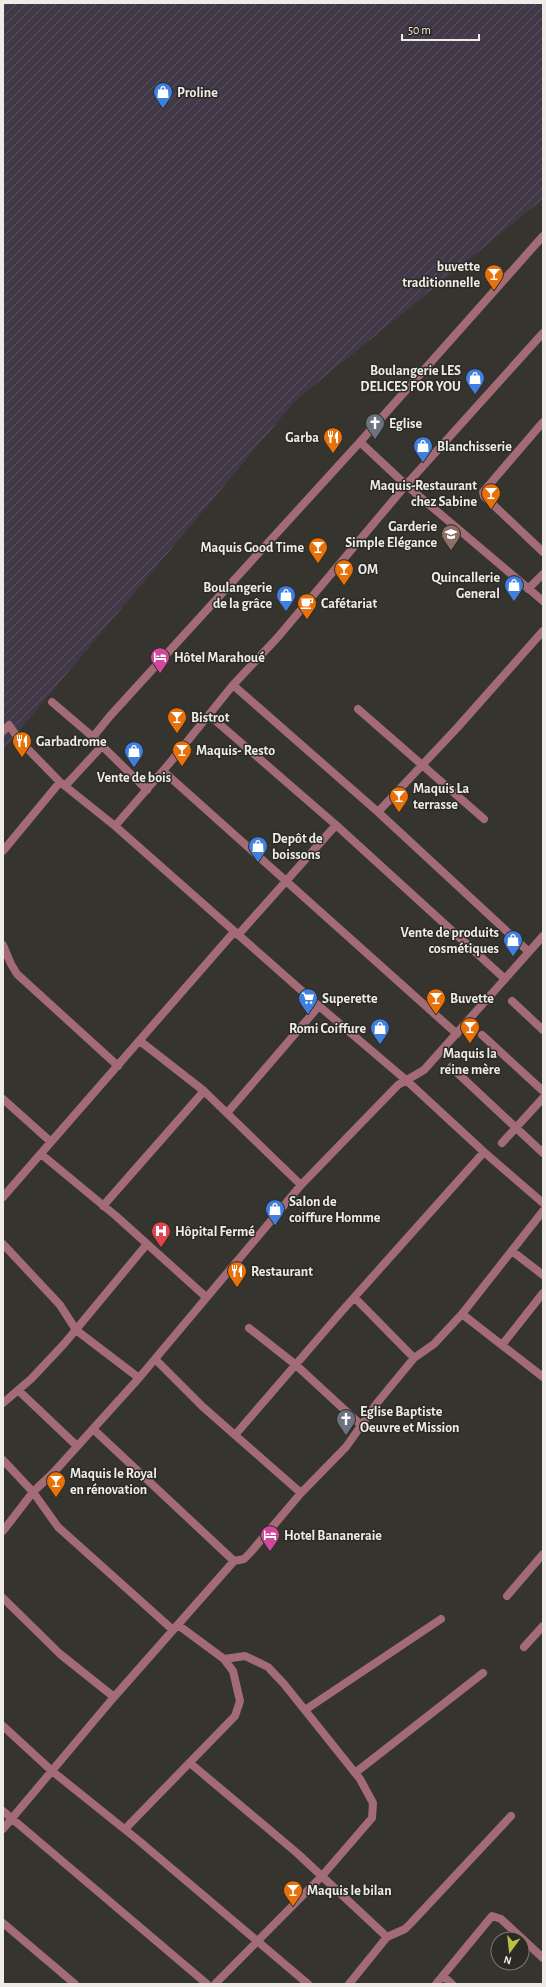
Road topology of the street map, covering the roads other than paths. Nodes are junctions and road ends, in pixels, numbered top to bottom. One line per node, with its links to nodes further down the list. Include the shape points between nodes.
1 (543, 236): 4 (street)
2 (543, 333): 5 (street)
3 (543, 422): 6 (street, via 483,492 484,496)
4 (360, 442): 5 (street); 16 (street)
5 (406, 485): 8 (street); 11 (street, via 296,616)
6 (543, 552)
7 (543, 574): 8 (street)
8 (528, 589): 9 (street)
9 (543, 601)
10 (543, 631): 18 (street)
11 (233, 685): 14 (street); 22 (street)
12 (52, 702): 16 (street)
13 (358, 709): 18 (street)
14 (209, 715): 19 (street); 24 (street)
15 (3, 731): 20 (street, via 9,725 20,741)
16 (93, 737): 17 (street)
17 (102, 746): 20 (street); 21 (street)
18 (422, 765): 22 (street); 23 (street)
19 (163, 771): 21 (street); 27 (street)
20 (62, 784): 25 (street); 26 (street)
21 (147, 790): 25 (street)
22 (378, 812): 31 (street)
23 (484, 819)
24 (336, 825): 27 (street); 32 (street)
25 (115, 826): 28 (street)
26 (3, 851)
27 (287, 882): 28 (street); 36 (street)
28 (236, 934): 34 (street); 38 (street)
29 (543, 936): 31 (street)
30 (3, 945): 39 (street, via 17,974)
31 (528, 951): 32 (street)
32 (504, 980): 36 (street)
33 (512, 1000): 35 (street)
34 (319, 1006): 41 (street); 46 (street)
35 (543, 1030)
36 (457, 1034): 41 (street, via 424,1070)
37 (482, 1036): 43 (street)
38 (140, 1041): 39 (street); 42 (street)
39 (118, 1066): 48 (street)
40 (451, 1067): 47 (street)
41 (406, 1080): 50 (street); 53 (street, via 391,1092)
42 (204, 1091): 46 (street); 56 (street)
43 (543, 1091)
44 (543, 1098): 47 (street)
45 (3, 1099): 48 (street)
46 (227, 1113): 53 (street)
47 (515, 1128): 49 (street); 51 (street)
48 (51, 1142): 52 (street)
49 (502, 1143)
50 (484, 1152): 55 (street); 64 (street)
51 (543, 1152)
52 (41, 1154): 54 (street); 56 (street)
53 (301, 1185): 63 (street)
54 (3, 1197)
55 (543, 1203)
56 (103, 1206): 59 (street)
57 (543, 1211): 60 (street)
58 (3, 1244): 67 (street, via 60,1305)
59 (147, 1244): 63 (street); 67 (street)
60 (512, 1251): 61 (street); 65 (street)
61 (542, 1272)
62 (543, 1293): 68 (street)
63 (206, 1297): 70 (street)
64 (355, 1298): 69 (street); 71 (street)
65 (462, 1314): 68 (street); 69 (street, via 434,1344)
66 (249, 1328): 71 (street)
67 (76, 1330): 73 (street); 74 (street)
68 (502, 1345): 72 (street)
69 (414, 1358): 76 (street)
70 (155, 1359): 73 (street); 78 (street)
71 (296, 1365): 76 (street); 78 (street)
72 (543, 1377)
73 (139, 1378): 77 (street)
74 (18, 1390): 75 (street); 79 (street)
75 (3, 1404)
76 (361, 1425): 82 (street, via 346,1447)
77 (93, 1429): 79 (street); 85 (street)
78 (235, 1435): 82 (street)
79 (77, 1446): 81 (street)
80 (3, 1460): 81 (street)
81 (33, 1492): 83 (street); 90 (street, via 58,1527)
82 (301, 1494): 85 (street, via 261,1542 244,1559)
83 (3, 1531)
84 (543, 1554): 86 (street)
85 (234, 1561): 90 (street)
86 (506, 1596)
87 (3, 1598): 94 (street, via 60,1654)
88 (441, 1619): 95 (street)
89 (543, 1626): 91 (street)
90 (176, 1628): 92 (street); 94 (street)
91 (524, 1647)
92 (224, 1659): 95 (street, via 245,1656 268,1668); 97 (street, via 233,1671 240,1701 235,1716)
93 (483, 1673): 99 (street)
94 (114, 1697): 98 (street)
95 (305, 1710): 99 (street)
96 (3, 1726): 98 (street)
97 (190, 1763): 104 (street); 105 (street)
98 (52, 1771): 102 (street); 104 (street)
99 (355, 1774): 105 (street, via 373,1803 372,1818)
100 (3, 1811): 102 (street)
101 (511, 1816): 107 (street, via 411,1923)
102 (12, 1819): 103 (street); 112 (street)
103 (3, 1829)
104 (125, 1829): 108 (street)
105 (322, 1876): 107 (street); 108 (street)
106 (3, 1923): 111 (street)
107 (387, 1936): 115 (street)
108 (257, 1941): 113 (street); 114 (street)
109 (543, 1958): 110 (street, via 501,1919 492,1916)
110 (443, 1976): 116 (street); 117 (street)
111 (75, 1984)
112 (207, 1984)
113 (215, 1984)
114 (308, 1984)
115 (349, 1984)
116 (436, 1984)
117 (452, 1984)

